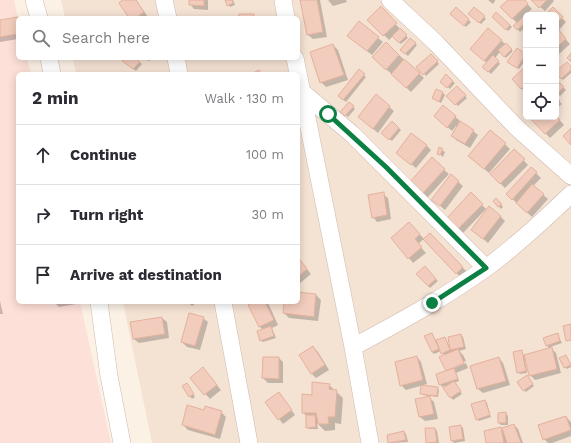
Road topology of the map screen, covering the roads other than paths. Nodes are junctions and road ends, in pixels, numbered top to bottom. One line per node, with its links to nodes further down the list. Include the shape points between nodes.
1 (34, 0): 5 (street)
2 (164, 0): 6 (street)
3 (283, 0): 7 (street)
4 (390, 0): 16 (street, via 436,43 516,127)
5 (38, 16)
6 (168, 16)
7 (286, 16)
8 (48, 60): 11 (street)
9 (176, 60): 12 (street)
10 (295, 60): 13 (street)
11 (52, 72)
12 (179, 72)
13 (298, 72)
14 (300, 82): 15 (street)
15 (302, 92): 18 (street, via 363,145); 21 (street)
16 (571, 176)
17 (571, 194): 18 (street, via 539,225)
18 (486, 268): 21 (street, via 432,303)
19 (99, 304): 22 (street, via 109,376)
20 (223, 304): 23 (street)
21 (352, 347): 24 (street)
22 (122, 443)
23 (249, 443)
24 (370, 443)

